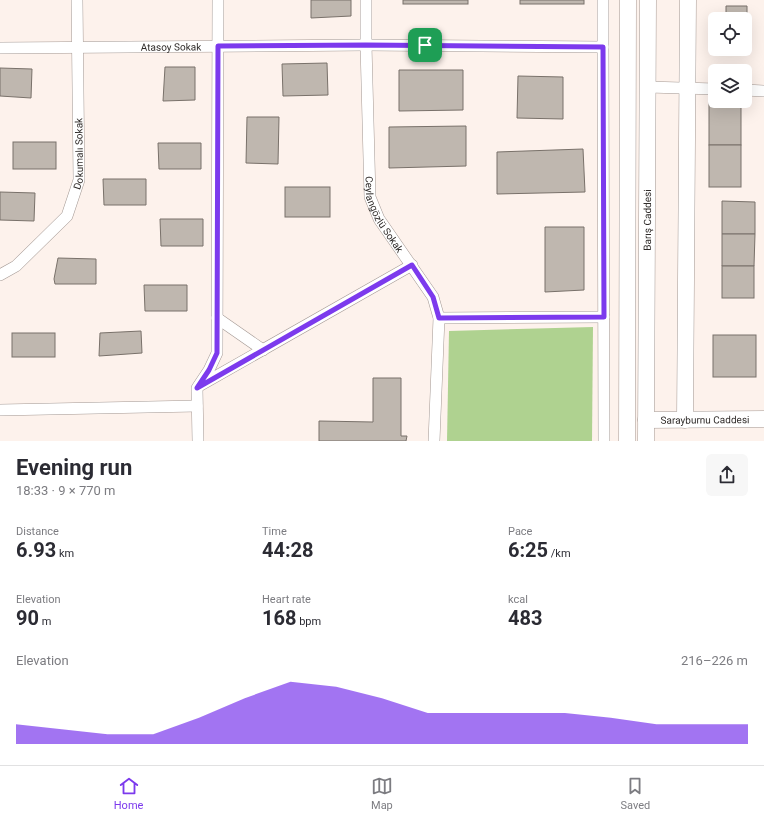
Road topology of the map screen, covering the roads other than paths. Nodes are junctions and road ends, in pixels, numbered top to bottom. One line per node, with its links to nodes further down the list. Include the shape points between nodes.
1 (77, 0): 10 (street, Dokumalı Sokak)
2 (218, 0): 9 (street)
3 (366, 0): 8 (street, Ceylangözlü Sokak)
4 (603, 0): 11 (street)
5 (628, 0): 33 (main road, Barış Caddesi)
6 (648, 0): 13 (main road, Barış Caddesi)
7 (688, 0): 14 (main road)
8 (366, 45): 9 (street, Atasoy Sokak); 11 (street, Atasoy Sokak); 18 (street, Ceylangözlü Sokak, via 370,197 379,219)
9 (218, 46): 10 (street, Atasoy Sokak); 21 (street)
10 (78, 47): 12 (street, Atasoy Sokak); 19 (street, Dokumalı Sokak, via 79,180 67,216 16,266)
11 (603, 47): 20 (street)
12 (0, 48)
13 (648, 88): 14 (street); 28 (main road, Barış Caddesi)
14 (687, 88): 15 (street); 29 (main road)
15 (708, 89)
16 (752, 90): 17 (street)
17 (764, 91)
18 (412, 265): 22 (street, Ceylangözlü Sokak, via 433,297); 23 (street)
19 (0, 275)
20 (604, 317): 22 (street); 32 (street)
21 (217, 318): 23 (street); 24 (street, via 217,353)
22 (439, 318): 31 (street, Ceylangözlü Sokak)
23 (263, 350): 24 (street)
24 (197, 388): 25 (street)
25 (197, 406): 26 (street); 30 (street)
26 (0, 410)
27 (764, 419): 29 (main road, Sarayburnu Caddesi)
28 (646, 420): 29 (main road, Sarayburnu Caddesi); 34 (main road, Barış Caddesi)
29 (685, 420)
30 (198, 441)
31 (434, 441)
32 (604, 441)
33 (627, 441)
34 (646, 441)

